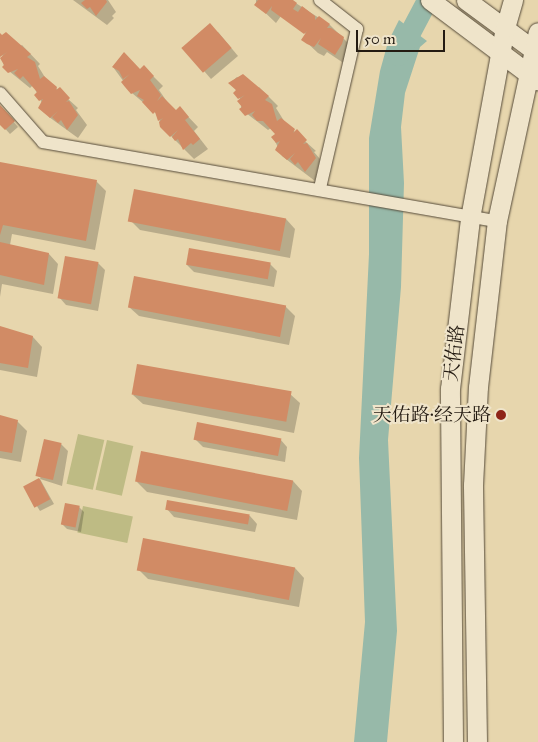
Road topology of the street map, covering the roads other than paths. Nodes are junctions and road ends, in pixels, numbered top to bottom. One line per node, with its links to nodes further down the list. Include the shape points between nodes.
1 (320, 0): 10 (street, via 357,29)
2 (430, 0): 7 (main road)
3 (466, 0): 5 (main road)
4 (513, 0): 5 (main road, 天佑路)
5 (505, 28): 6 (main road); 7 (main road, 天佑路)
6 (536, 44): 8 (main road, 天佑路)
7 (501, 52): 8 (main road); 11 (main road, 天佑路)
8 (534, 78): 12 (main road, 天佑路)
9 (0, 93): 10 (street, via 43,142)
10 (320, 188): 11 (street)
11 (470, 218): 12 (street); 13 (main road, 天佑路, via 450,389)
12 (497, 222): 14 (main road, 天佑路, via 478,387 474,475)
13 (453, 742)
14 (476, 742)

